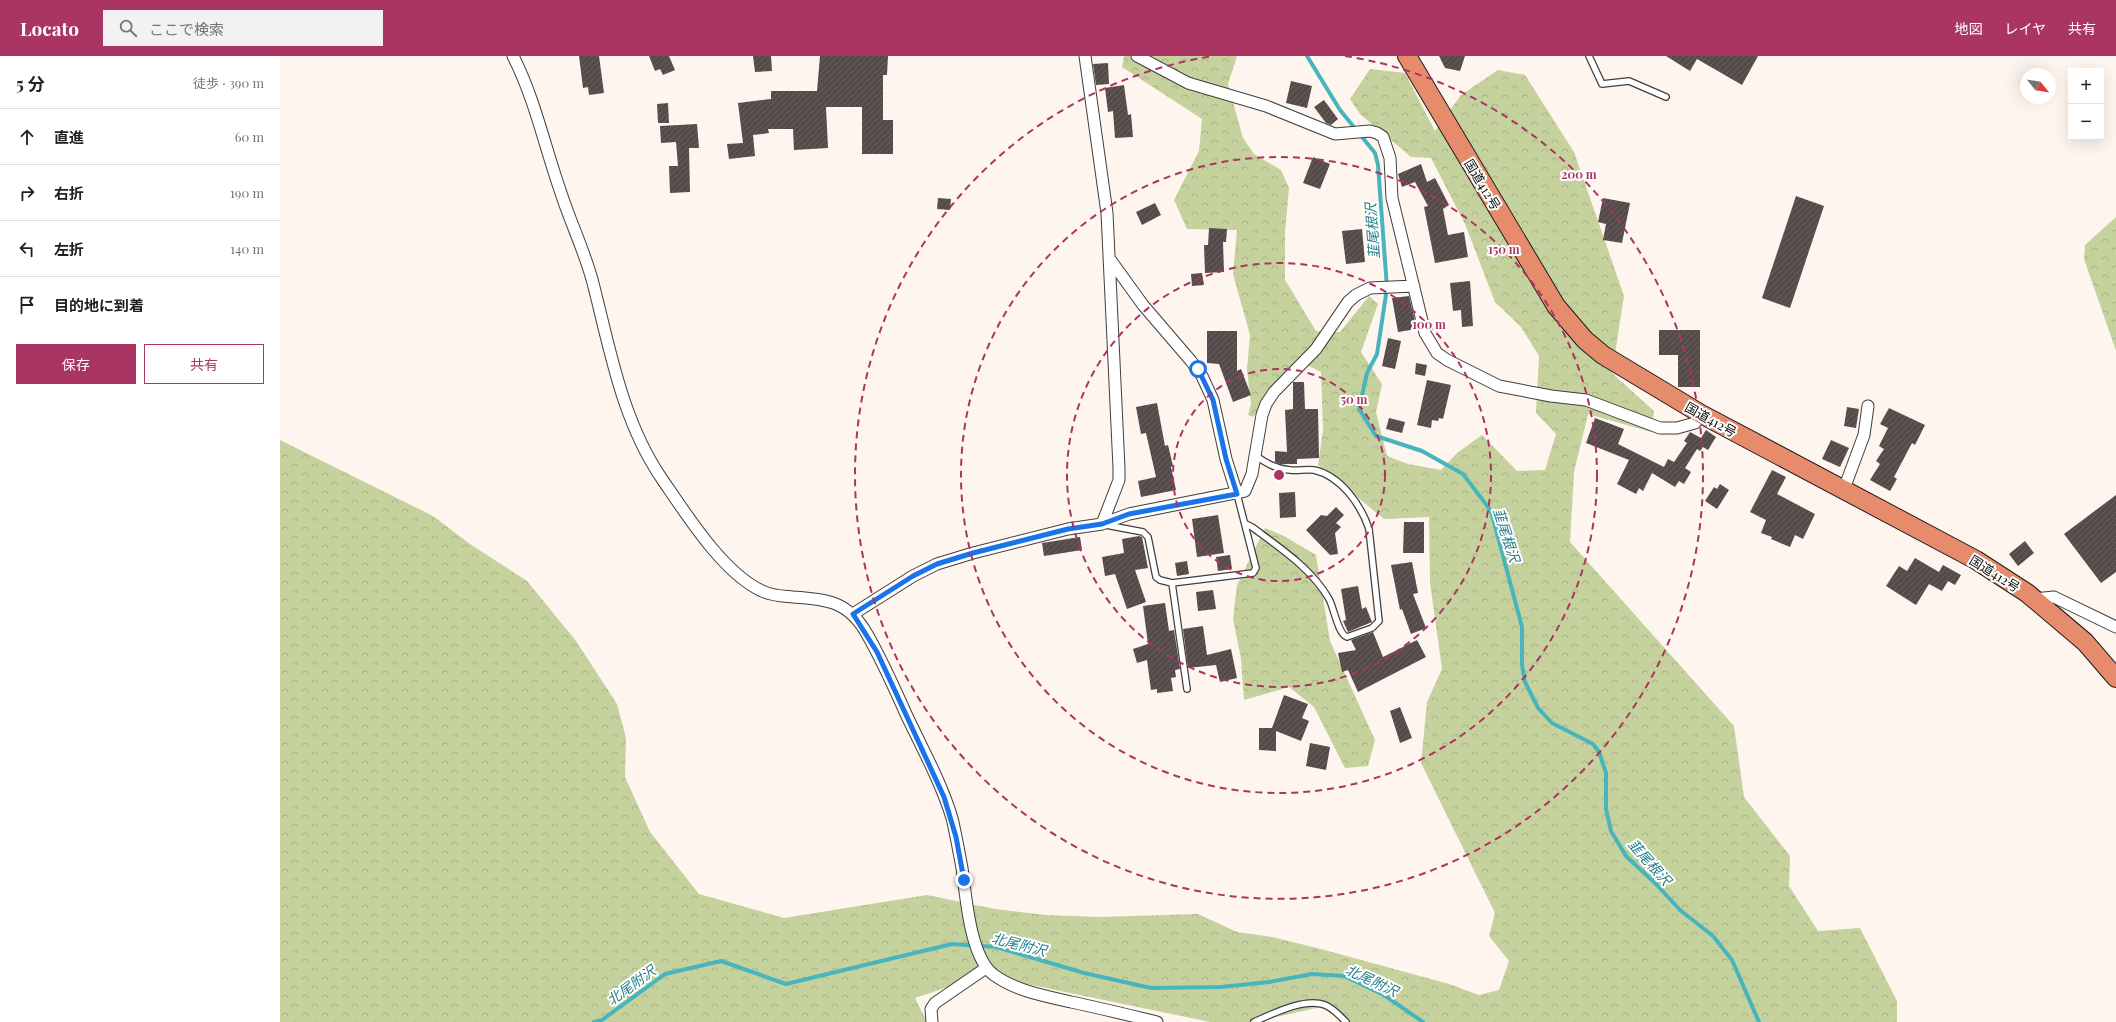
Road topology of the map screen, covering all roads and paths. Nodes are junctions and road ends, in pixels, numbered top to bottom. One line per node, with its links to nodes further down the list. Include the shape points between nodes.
1 (513, 56): 18 (street, via 534,107 562,196 586,256 623,396 634,426 660,476 713,550 745,580 762,592 775,596 823,600)
2 (1085, 56): 7 (street, via 1107,213)
3 (1137, 56): 8 (street, via 1188,83 1266,106 1335,134 1370,131 1377,133 1383,138 1390,158 1392,198)
4 (1407, 56): 10 (highway, 国道412号, via 1556,306 1585,340 1602,355)
5 (1589, 56): 6 (lane, via 1602,84 1630,81)
6 (1666, 97)
7 (1109, 257): 13 (street, via 1143,305 1191,361 1207,385); 14 (street, via 1119,480)
8 (1414, 286): 10 (street, via 1425,333 1437,353 1490,382 1551,396 1586,400 1660,428 1677,428 1695,423); 11 (street, via 1377,287 1363,291 1348,302 1316,350 1274,392 1262,415)
9 (1868, 406): 12 (street, via 1864,435)
10 (1700, 414): 12 (highway, 国道412号)
11 (1256, 456): 13 (street, via 1245,491); 15 (lane, via 1281,469 1318,472 1340,484 1351,497 1365,516 1369,529 1379,621 1372,628 1344,636 1334,608 1320,585 1297,562)
12 (1844, 489): 17 (highway, 国道412号, via 1976,560)
13 (1237, 494): 14 (street, via 1129,514); 15 (lane)
14 (1102, 524): 16 (lane, via 1143,532 1148,537 1156,577); 18 (street, via 1068,529 937,564)
15 (1246, 524): 16 (lane, via 1256,568 1253,573)
16 (1172, 583): 21 (lane)
17 (2034, 598): 19 (street, via 2054,597); 20 (highway, 国道412号, via 2085,642)
18 (853, 614): 22 (street, via 877,652 944,797 956,837 967,912 979,954)
19 (2116, 627)
20 (2116, 678)
21 (1187, 689)
22 (986, 968): 23 (street, via 935,1003 931,1009); 24 (street, via 1007,983 1031,992)
23 (932, 1022)
24 (1157, 1022)
25 (1254, 1022): 26 (lane, via 1279,1010 1317,1003 1334,1010)
26 (1346, 1022)

